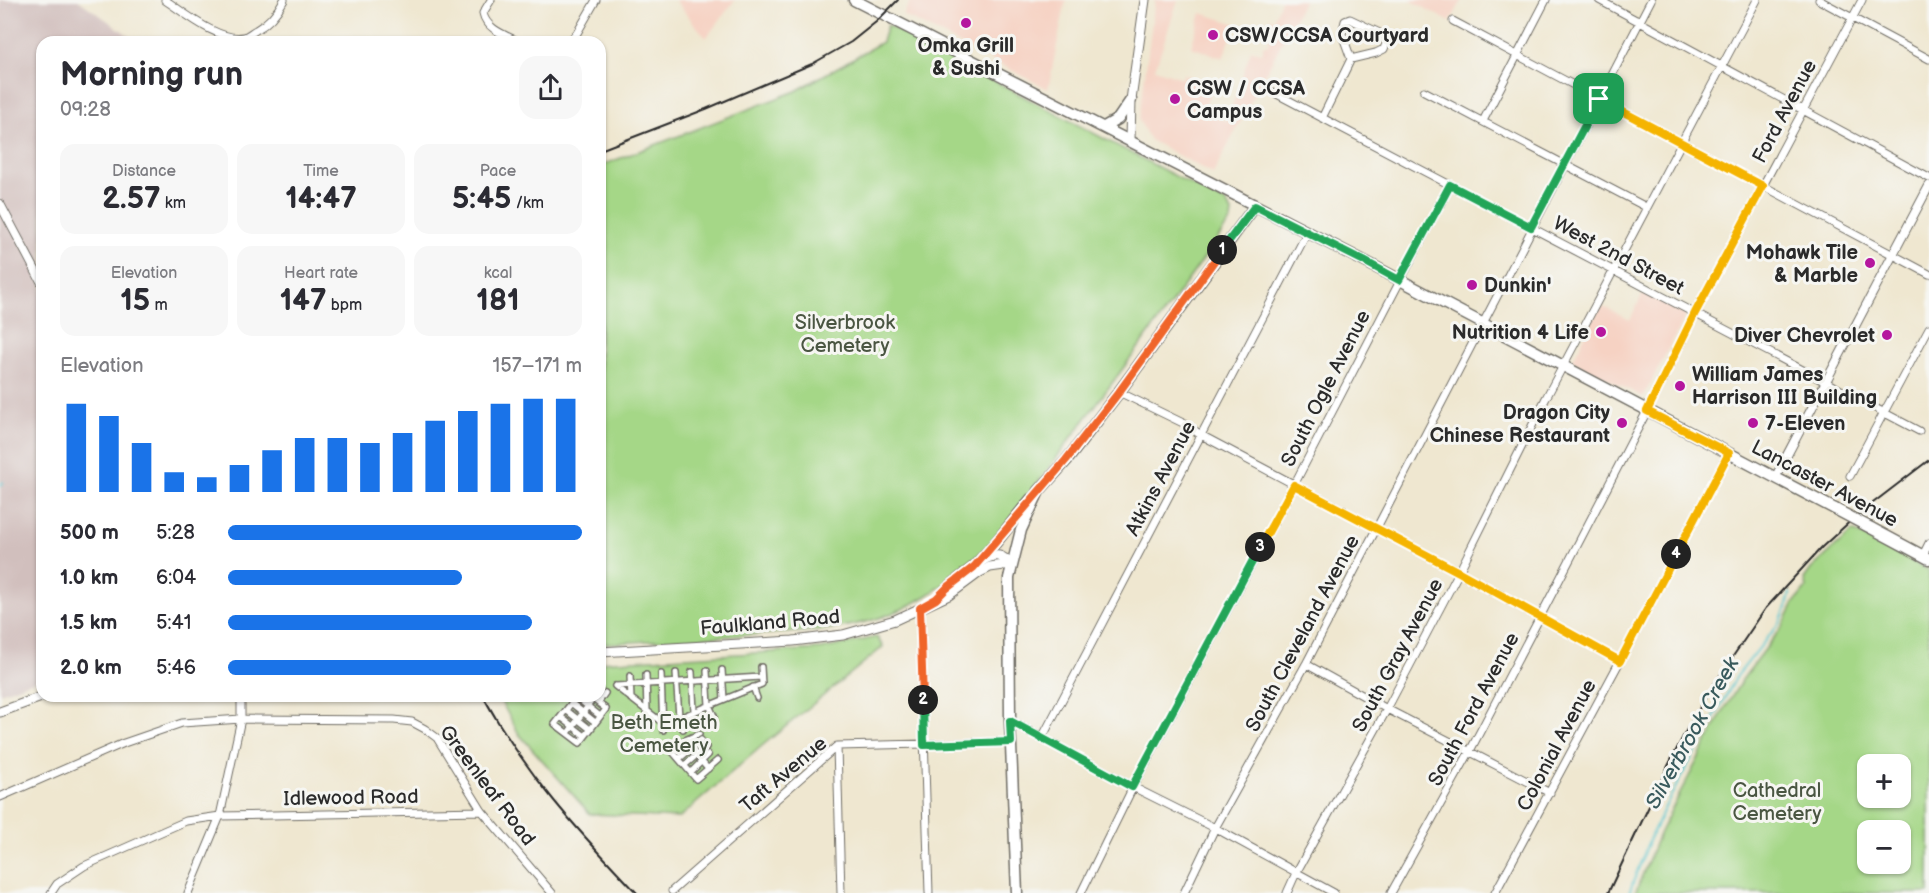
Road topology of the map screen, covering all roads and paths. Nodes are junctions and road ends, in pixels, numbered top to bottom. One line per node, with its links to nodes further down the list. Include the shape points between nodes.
1 (165, 0): 16 (street)
2 (284, 0): 17 (street, via 277,13)
3 (491, 0): 18 (street, via 483,13 485,21)
4 (596, 0): 19 (street)
5 (854, 0): 31 (main road, Lancaster Avenue)
6 (1145, 0): 27 (main road)
7 (1546, 0): 20 (street)
8 (1599, 0): 15 (street)
9 (1650, 0): 15 (street, South Cleveland Avenue)
10 (1757, 0): 23 (street, South Gray Avenue)
11 (1819, 0): 13 (street)
12 (1862, 0): 13 (street, Ford Avenue)
13 (1852, 18): 22 (street); 28 (street, Ford Avenue)
14 (1454, 21): 20 (street)
15 (1639, 22): 23 (street); 26 (street, South Cleveland Avenue)
16 (227, 36)
17 (246, 36)
18 (507, 36)
19 (575, 36)
20 (1517, 55): 26 (street); 30 (street)
21 (1351, 59): 21 (street, via 1341,34 1345,21 1386,36 1384,49); 29 (street)
22 (1929, 59)
23 (1721, 66): 28 (street); 33 (street, South Gray Avenue)
24 (1271, 91): 29 (street, West 2nd Street)
25 (1424, 91): 30 (street)
26 (1599, 99): 33 (street); 34 (street, South Cleveland Avenue)
27 (1131, 100): 31 (main road, via 1118,119); 32 (main road)
28 (1803, 110): 35 (street); 37 (street, Ford Avenue)
29 (1322, 118): 36 (street, West 2nd Street)
30 (1483, 121): 34 (street)
31 (1104, 127): 32 (main road, Lancaster Avenue)
32 (1130, 140): 40 (main road, Lancaster Avenue)
33 (1681, 142): 37 (street); 41 (street, South Gray Avenue)
34 (1565, 164): 41 (street); 42 (street, South Cleveland Avenue)
35 (1929, 178)
36 (1450, 185): 42 (street, West 2nd Street); 48 (street, South Ogle Avenue)
37 (1763, 186): 44 (street); 49 (street, Ford Avenue)
38 (1929, 186): 44 (street)
39 (0, 204): 46 (street)
40 (1255, 206): 43 (main road, Lancaster Avenue); 54 (main road)
41 (1646, 207): 45 (street, South Gray Avenue)
42 (1531, 227): 45 (street, West 2nd Street); 50 (street, South Cleveland Avenue)
43 (1307, 233): 48 (main road, Lancaster Avenue); 58 (street, Atkins Avenue)
44 (1893, 255): 47 (street); 53 (street)
45 (1612, 271): 49 (street, West 2nd Street); 52 (street, South Gray Avenue)
46 (36, 272)
47 (1929, 274)
48 (1399, 280): 50 (main road, Lancaster Avenue); 62 (street, South Ogle Avenue)
49 (1695, 313): 53 (street, West 2nd Street); 55 (street, Ford Avenue)
50 (1482, 323): 52 (main road, Lancaster Avenue); 64 (street, South Cleveland Avenue)
51 (1929, 328): 56 (street)
52 (1563, 365): 55 (main road, Lancaster Avenue); 69 (street, South Gray Avenue)
53 (1825, 383): 56 (street, West 2nd Street); 61 (street)
54 (1119, 392): 58 (street); 63 (main road)
55 (1647, 411): 59 (main road, Lancaster Avenue); 72 (street, South Ford Avenue)
56 (1883, 412): 57 (street, West 2nd Street); 60 (street)
57 (1919, 430)
58 (1201, 435): 62 (street); 126 (street, Atkins Avenue)
59 (1729, 453): 61 (main road, Lancaster Avenue); 74 (street, Colonial Avenue)
60 (1850, 476)
61 (1775, 478): 66 (main road, Lancaster Avenue, bridge)
62 (1294, 485): 64 (street); 142 (street, South Ogle Avenue)
63 (1040, 491): 67 (main road, via 1021,530); 68 (main road)
64 (1376, 530): 69 (street); 75 (street, South Cleveland Avenue)
65 (1929, 543): 66 (street)
66 (1926, 557)
67 (1011, 564): 68 (main road, Faulkland Road, via 998,555); 70 (main road, Faulkland Road, via 990,567 950,595); 118 (main road)
68 (974, 567): 70 (main road, Faulkland Road)
69 (1459, 572): 72 (street); 106 (street, South Gray Avenue)
70 (936, 599): 71 (main road, Faulkland Road)
71 (920, 608): 73 (main road, Faulkland Road, via 870,628 816,639); 129 (street)
72 (1540, 617): 74 (street); 133 (street, South Ford Avenue)
73 (606, 652)
74 (1620, 661): 143 (street, Colonial Avenue)
75 (1306, 664): 106 (street); 147 (street, South Cleveland Avenue)
76 (761, 667): 84 (street)
77 (722, 670): 86 (street)
78 (707, 671): 87 (street)
79 (692, 672): 88 (street)
80 (676, 673): 89 (street)
81 (661, 674): 91 (street)
82 (630, 675): 92 (street)
83 (646, 675): 90 (street)
84 (762, 677): 85 (street); 93 (street, via 762,684)
85 (738, 679): 86 (street); 94 (street)
86 (723, 680): 87 (street); 98 (street)
87 (708, 681): 88 (street); 104 (street)
88 (692, 682): 89 (street); 109 (street)
89 (677, 683): 91 (street); 115 (street)
90 (646, 684): 91 (street); 92 (street); 108 (street)
91 (661, 684): 121 (street)
92 (631, 685): 97 (street); 97 (street, via 615,686)
93 (753, 687): 94 (street); 95 (street)
94 (739, 693): 98 (street)
95 (757, 698)
96 (36, 699): 110 (main road)
97 (631, 699): 108 (street)
98 (724, 699): 104 (street)
99 (241, 702): 116 (street)
100 (583, 702): 105 (street)
101 (591, 702): 105 (street)
102 (598, 702): 112 (street, via 606,709)
103 (571, 703): 107 (street); 111 (street)
104 (709, 705): 109 (street); 113 (street)
105 (588, 706): 111 (street); 112 (street)
106 (1387, 709): 133 (street); 148 (street, South Gray Avenue)
107 (566, 710): 114 (street); 117 (street)
108 (647, 711): 121 (street)
109 (694, 711): 115 (street)
110 (0, 712)
111 (583, 713): 117 (street); 119 (street)
112 (600, 716): 119 (street)
113 (714, 716)
114 (561, 717): 120 (street); 124 (street, via 555,724)
115 (679, 717): 121 (street); 123 (street)
116 (241, 719): 144 (street, Greenleaf Road, via 182,723 124,743); 145 (street, Greenleaf Road, via 412,722 437,738); 146 (street)
117 (578, 719): 120 (street); 122 (street)
118 (1010, 721): 126 (street); 128 (main road)
119 (595, 722): 122 (street)
120 (573, 726): 124 (street); 125 (street)
121 (663, 727)
122 (590, 729): 125 (street)
123 (683, 729)
124 (568, 733): 125 (street, via 580,743)
125 (585, 736)
126 (1042, 738): 142 (street)
127 (684, 741): 132 (street); 132 (street, via 700,737); 136 (street, via 667,746)
128 (1011, 742): 129 (street, Taft Avenue); 155 (main road)
129 (924, 745): 130 (street, Taft Avenue); 154 (street)
130 (837, 746): 149 (street, Taft Avenue); 153 (street)
131 (706, 747): 134 (street)
132 (690, 748): 134 (street); 136 (street)
133 (1470, 751): 143 (street); 160 (street, South Ford Avenue)
134 (696, 755): 138 (street); 139 (street)
135 (708, 756): 138 (street)
136 (679, 759): 139 (street)
137 (717, 760): 140 (street)
138 (702, 762): 140 (street); 141 (street)
139 (685, 765): 141 (street)
140 (708, 769): 141 (street, via 696,779)
141 (691, 772)
142 (1132, 787): 147 (street); 156 (street, South Ogle Avenue)
143 (1550, 793): 161 (street, Colonial Avenue)
144 (0, 797)
145 (482, 811): 146 (street, Idlewood Road); 152 (street, Greenleaf Road)
146 (220, 816): 150 (street, Idlewood Road, via 186,821 84,866 57,884); 151 (street)
147 (1215, 828): 148 (street); 157 (street, South Cleveland Avenue)
148 (1296, 873): 158 (street, South Gray Avenue); 159 (street)
149 (672, 891)
150 (51, 893)
151 (188, 893)
152 (552, 893)
153 (841, 893)
154 (929, 893)
155 (1017, 893)
156 (1081, 893)
157 (1184, 893)
158 (1287, 893)
159 (1334, 893)
160 (1391, 893)
161 (1495, 893)

